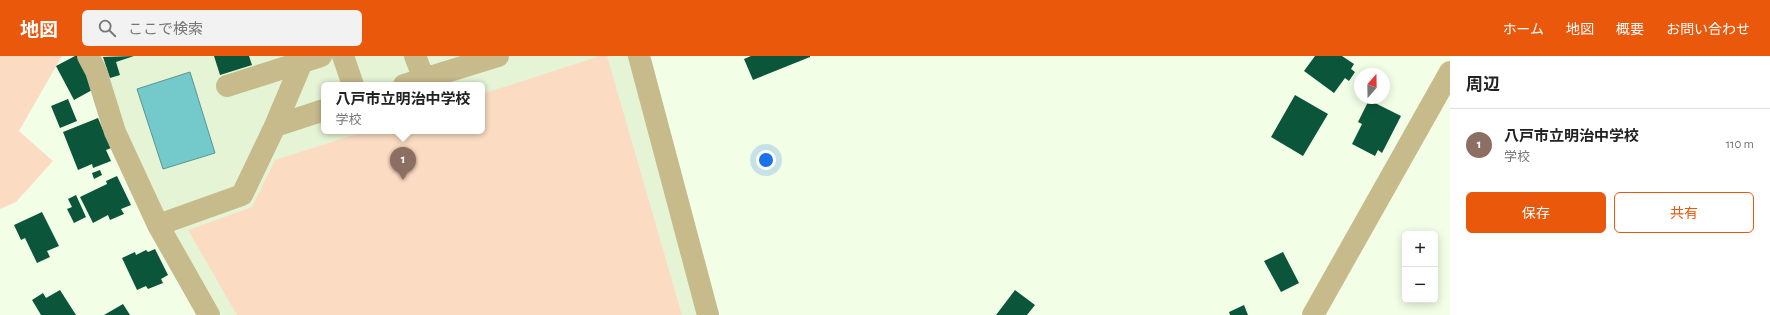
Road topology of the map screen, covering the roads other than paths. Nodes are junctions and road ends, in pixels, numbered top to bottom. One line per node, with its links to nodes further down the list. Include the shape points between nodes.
1 (88, 56): 13 (street, via 96,71 115,132)
2 (343, 56): 8 (street)
3 (415, 56): 9 (street)
4 (498, 56): 9 (street)
5 (639, 56): 15 (street)
6 (311, 59): 10 (street); 12 (street)
7 (1450, 72): 16 (street)
8 (352, 82)
9 (414, 82)
10 (227, 86)
11 (321, 111): 12 (street)
12 (274, 126): 13 (street, via 242,195)
13 (158, 225): 14 (street)
14 (209, 315)
15 (708, 315)
16 (1313, 315)

